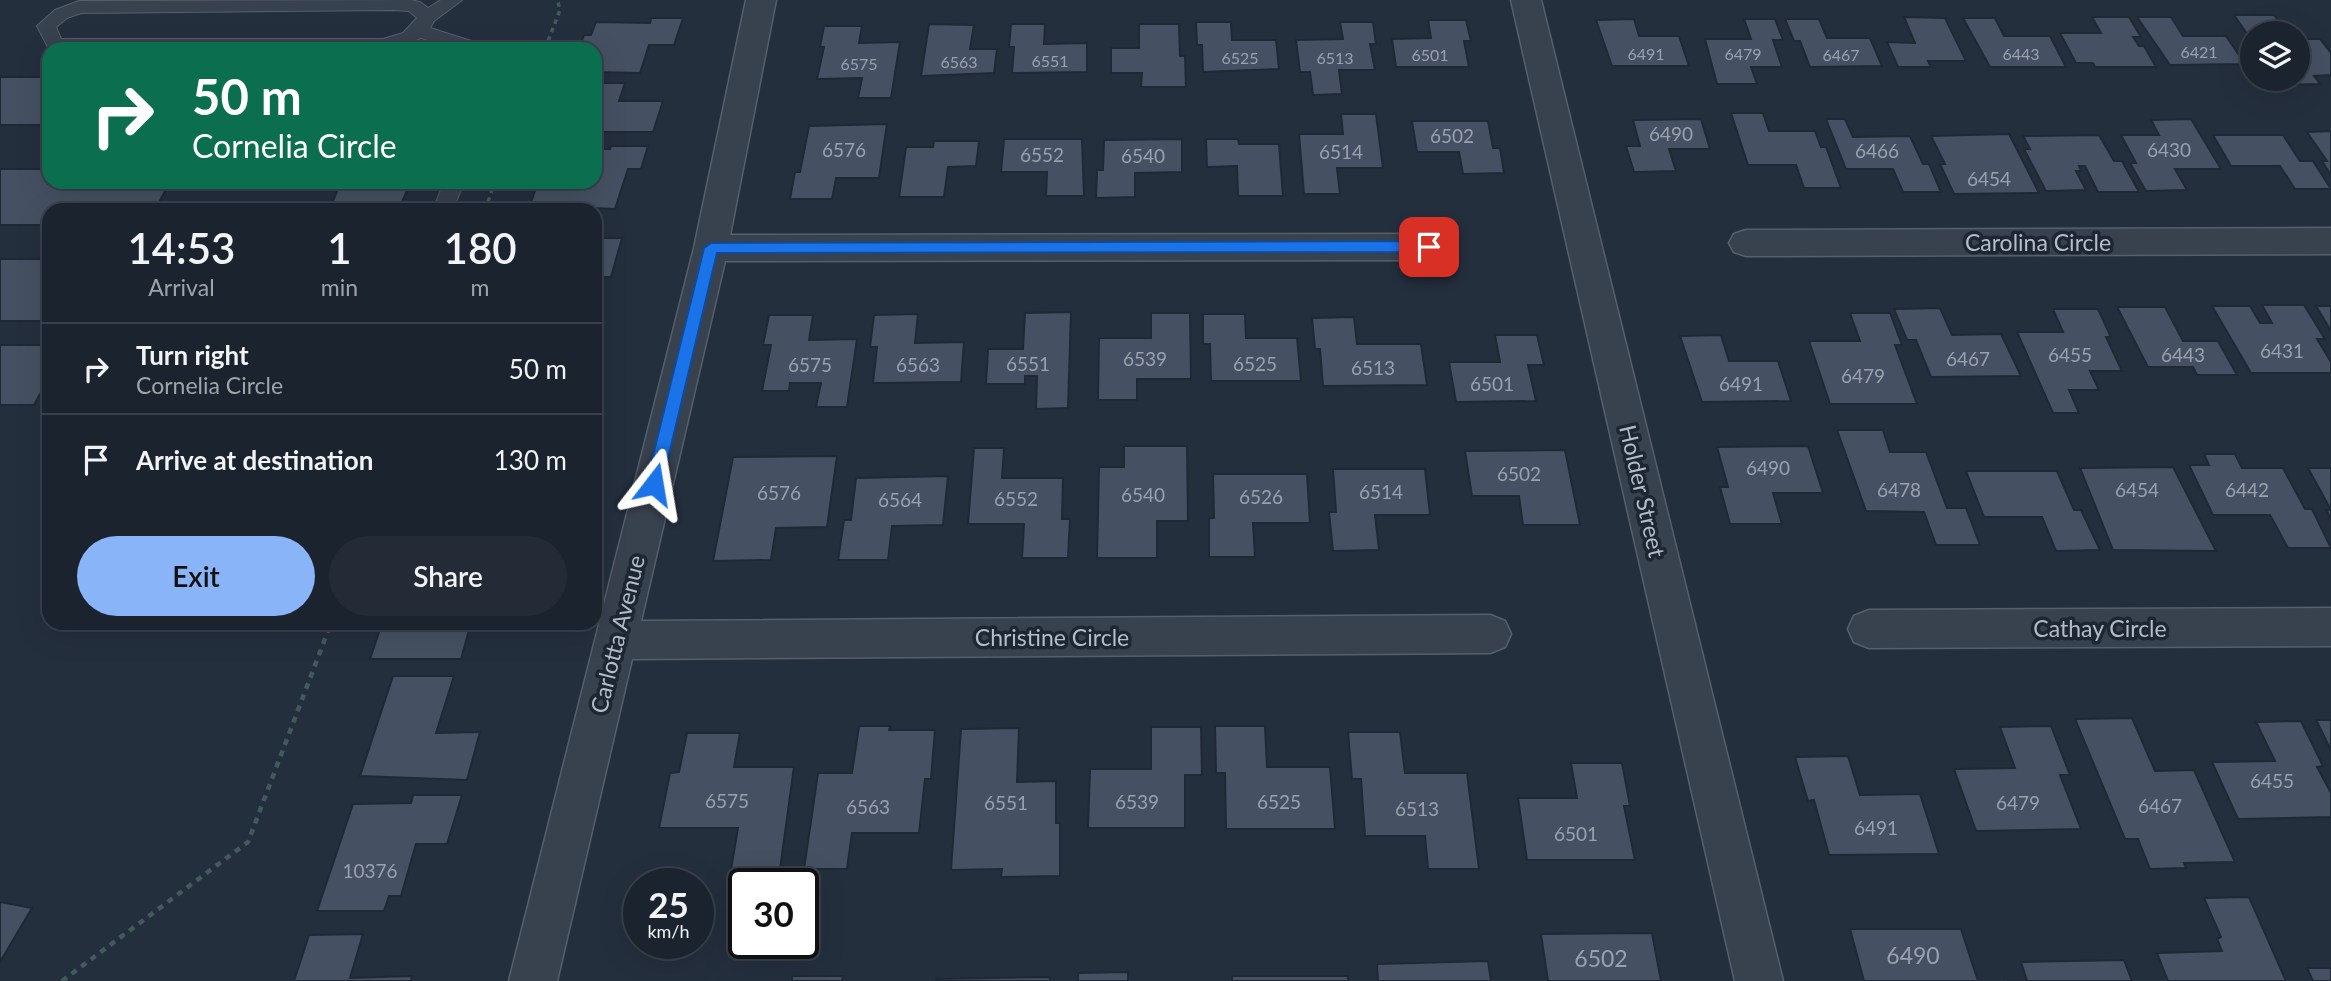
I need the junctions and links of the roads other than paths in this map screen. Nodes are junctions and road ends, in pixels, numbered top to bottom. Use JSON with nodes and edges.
{"nodes":[{"id":1,"x":63,"y":0,"type":"edge"},
{"id":2,"x":453,"y":0,"type":"edge"},
{"id":3,"x":761,"y":0,"type":"edge"},
{"id":4,"x":1526,"y":0,"type":"edge"},
{"id":5,"x":424,"y":24,"type":"junction"},
{"id":6,"x":46,"y":26,"type":"junction"},
{"id":7,"x":54,"y":42,"type":"edge"},
{"id":8,"x":400,"y":42,"type":"edge"},
{"id":9,"x":463,"y":42,"type":"edge"},
{"id":10,"x":2331,"y":241,"type":"edge"},
{"id":11,"x":1746,"y":243,"type":"dead end"},
{"id":12,"x":1429,"y":247,"type":"dead end"},
{"id":13,"x":711,"y":248,"type":"junction"},
{"id":14,"x":2331,"y":627,"type":"edge"},
{"id":15,"x":1869,"y":629,"type":"dead end"},
{"id":16,"x":1490,"y":634,"type":"dead end"},
{"id":17,"x":615,"y":640,"type":"junction"},
{"id":18,"x":533,"y":981,"type":"edge"},
{"id":19,"x":1759,"y":981,"type":"edge"}],
"edges":[{"from":1,"to":6,"type":"lane"},
{"from":2,"to":5,"type":"lane"},
{"from":3,"to":13,"type":"street","name":"Carlotta Avenue"},
{"from":4,"to":19,"type":"street","name":"Holder Street"},
{"from":5,"to":6,"type":"lane"},
{"from":5,"to":8,"type":"lane"},
{"from":5,"to":9,"type":"lane"},
{"from":6,"to":7,"type":"lane"},
{"from":10,"to":11,"type":"street","name":"Carolina Circle"},
{"from":12,"to":13,"type":"street"},
{"from":13,"to":17,"type":"street","name":"Carlotta Avenue"},
{"from":14,"to":15,"type":"street","name":"Cathay Circle"},
{"from":16,"to":17,"type":"street","name":"Christine Circle"},
{"from":17,"to":18,"type":"street","name":"Carlotta Avenue"}]}
